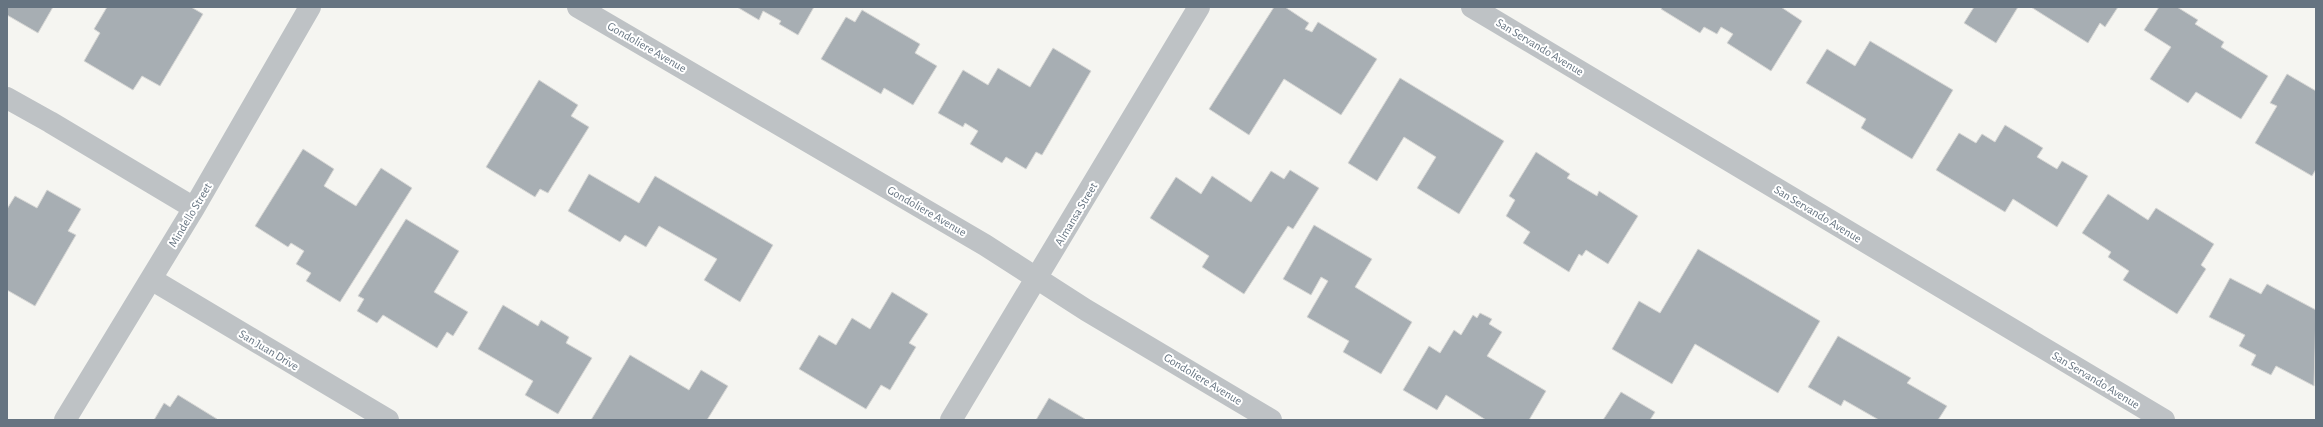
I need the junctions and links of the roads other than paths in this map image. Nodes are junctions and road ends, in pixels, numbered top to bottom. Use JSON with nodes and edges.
{"nodes":[{"id":1,"x":310,"y":7,"type":"edge"},
{"id":2,"x":578,"y":7,"type":"edge"},
{"id":3,"x":1199,"y":7,"type":"edge"},
{"id":4,"x":1472,"y":7,"type":"edge"},
{"id":5,"x":7,"y":98,"type":"edge"},
{"id":6,"x":194,"y":208,"type":"junction"},
{"id":7,"x":1037,"y":278,"type":"junction"},
{"id":8,"x":151,"y":279,"type":"junction"},
{"id":9,"x":65,"y":420,"type":"edge"},
{"id":10,"x":388,"y":420,"type":"edge"},
{"id":11,"x":951,"y":420,"type":"edge"},
{"id":12,"x":1271,"y":420,"type":"edge"},
{"id":13,"x":2164,"y":420,"type":"edge"}],
"edges":[{"from":1,"to":6,"type":"street","name":"Mindello Street"},
{"from":2,"to":7,"type":"street","name":"Gondoliere Avenue"},
{"from":3,"to":7,"type":"street","name":"Almansa Street"},
{"from":4,"to":13,"type":"street","name":"San Servando Avenue"},
{"from":5,"to":6,"type":"street"},
{"from":6,"to":8,"type":"street","name":"Mindello Street"},
{"from":7,"to":11,"type":"street","name":"Almansa Street"},
{"from":7,"to":12,"type":"street","name":"Gondoliere Avenue"},
{"from":8,"to":9,"type":"street","name":"Mindello Street"},
{"from":8,"to":10,"type":"street","name":"San Juan Drive"}]}
